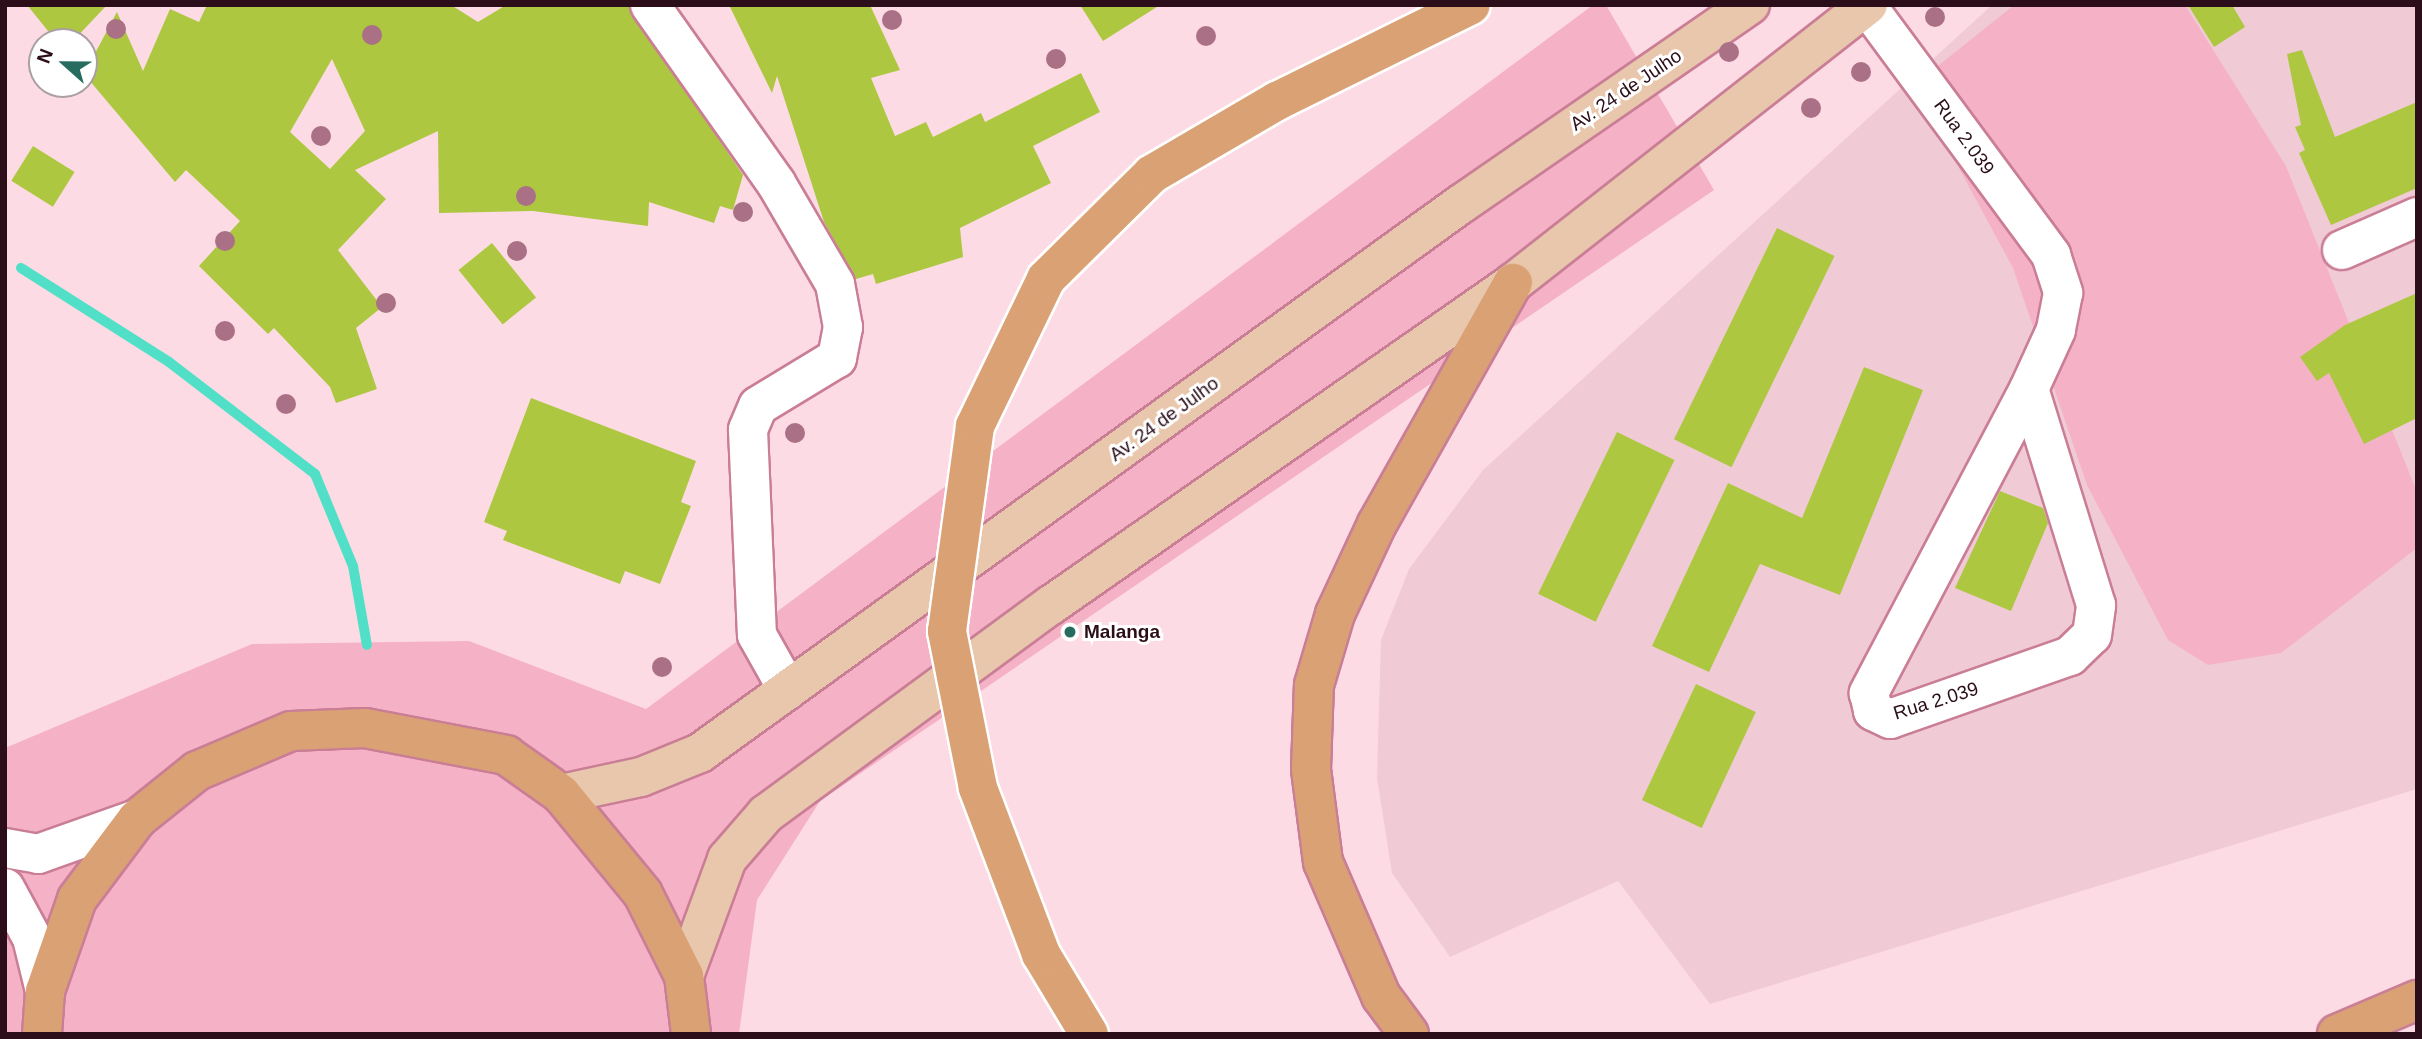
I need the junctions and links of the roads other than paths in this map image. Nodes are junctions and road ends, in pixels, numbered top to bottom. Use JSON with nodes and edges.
{"nodes":[{"id":1,"x":650,"y":5,"type":"edge"},
{"id":2,"x":1471,"y":5,"type":"edge"},
{"id":3,"x":1750,"y":5,"type":"edge"},
{"id":4,"x":1868,"y":5,"type":"edge"},
{"id":5,"x":2417,"y":217,"type":"edge"},
{"id":6,"x":2342,"y":250,"type":"dead end"},
{"id":7,"x":1513,"y":283,"type":"junction"},
{"id":8,"x":2029,"y":388,"type":"junction"},
{"id":9,"x":788,"y":690,"type":"junction"},
{"id":10,"x":561,"y":794,"type":"junction"},
{"id":11,"x":138,"y":819,"type":"junction"},
{"id":12,"x":5,"y":848,"type":"edge"},
{"id":13,"x":5,"y":888,"type":"edge"},
{"id":14,"x":684,"y":976,"type":"junction"},
{"id":15,"x":45,"y":991,"type":"junction"},
{"id":16,"x":2417,"y":1000,"type":"edge"},
{"id":17,"x":43,"y":1034,"type":"edge"},
{"id":18,"x":691,"y":1034,"type":"edge"},
{"id":19,"x":1089,"y":1034,"type":"edge"},
{"id":20,"x":1409,"y":1034,"type":"edge"},
{"id":21,"x":2337,"y":1034,"type":"edge"}],
"edges":[{"from":1,"to":9,"type":"street"},
{"from":2,"to":19,"type":"highway","bridge":true},
{"from":3,"to":9,"type":"main road","name":"Av. 24 de Julho"},
{"from":4,"to":7,"type":"main road"},
{"from":4,"to":8,"type":"street","name":"Rua 2.039"},
{"from":5,"to":6,"type":"street"},
{"from":7,"to":14,"type":"main road"},
{"from":7,"to":20,"type":"highway"},
{"from":8,"to":8,"type":"street","name":"Rua 2.039"},
{"from":9,"to":10,"type":"main road","name":"Av. 24 de Julho"},
{"from":10,"to":11,"type":"highway"},
{"from":10,"to":14,"type":"highway"},
{"from":11,"to":12,"type":"street"},
{"from":11,"to":15,"type":"highway"},
{"from":13,"to":15,"type":"street"},
{"from":14,"to":18,"type":"highway"},
{"from":15,"to":17,"type":"highway"},
{"from":16,"to":21,"type":"highway"}]}
